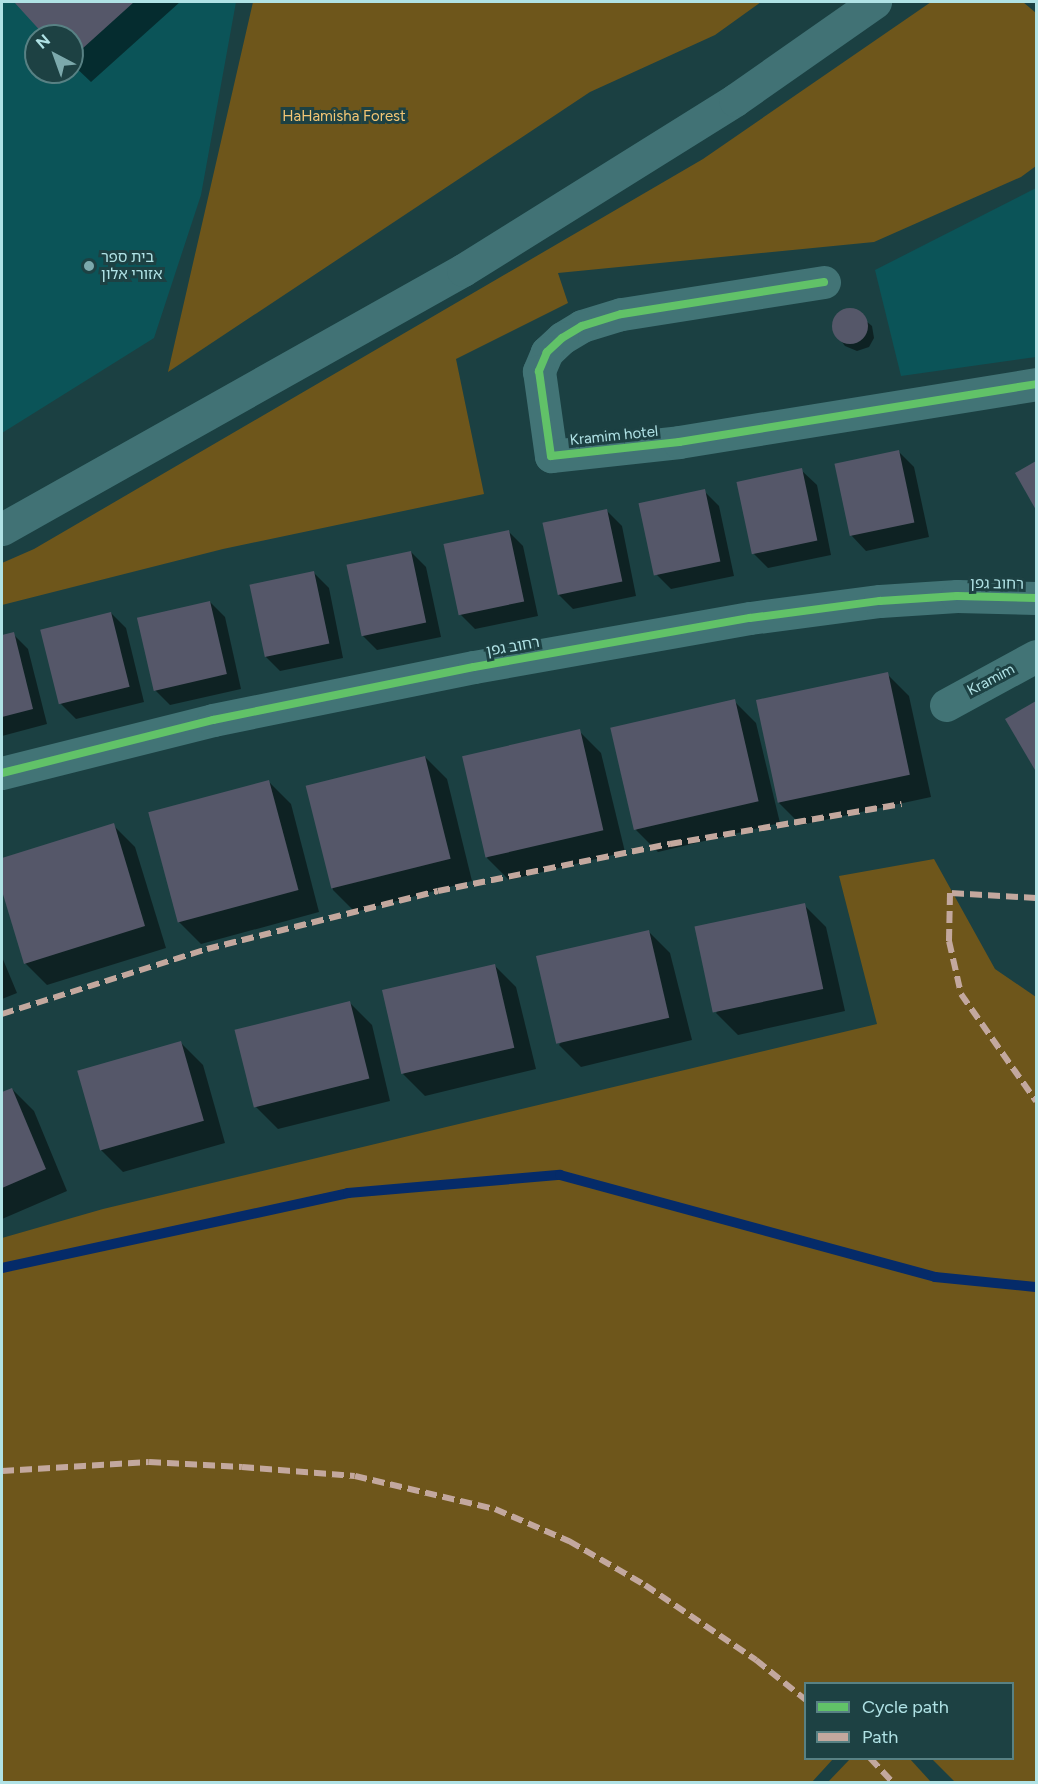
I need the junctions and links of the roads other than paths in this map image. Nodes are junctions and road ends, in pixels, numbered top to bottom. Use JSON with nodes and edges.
{"nodes":[{"id":1,"x":875,"y":2,"type":"edge"},
{"id":2,"x":824,"y":282,"type":"dead end"},
{"id":3,"x":1036,"y":384,"type":"edge"},
{"id":4,"x":2,"y":529,"type":"edge"},
{"id":5,"x":1036,"y":598,"type":"edge"},
{"id":6,"x":1036,"y":656,"type":"edge"},
{"id":7,"x":945,"y":705,"type":"dead end"},
{"id":8,"x":2,"y":773,"type":"edge"}],
"edges":[{"from":1,"to":4,"type":"main road"},
{"from":2,"to":3,"type":"street","name":"Kramim hotel"},
{"from":5,"to":8,"type":"street","name":"רחוב גפן"},
{"from":6,"to":7,"type":"street","name":"Kramim"}]}
